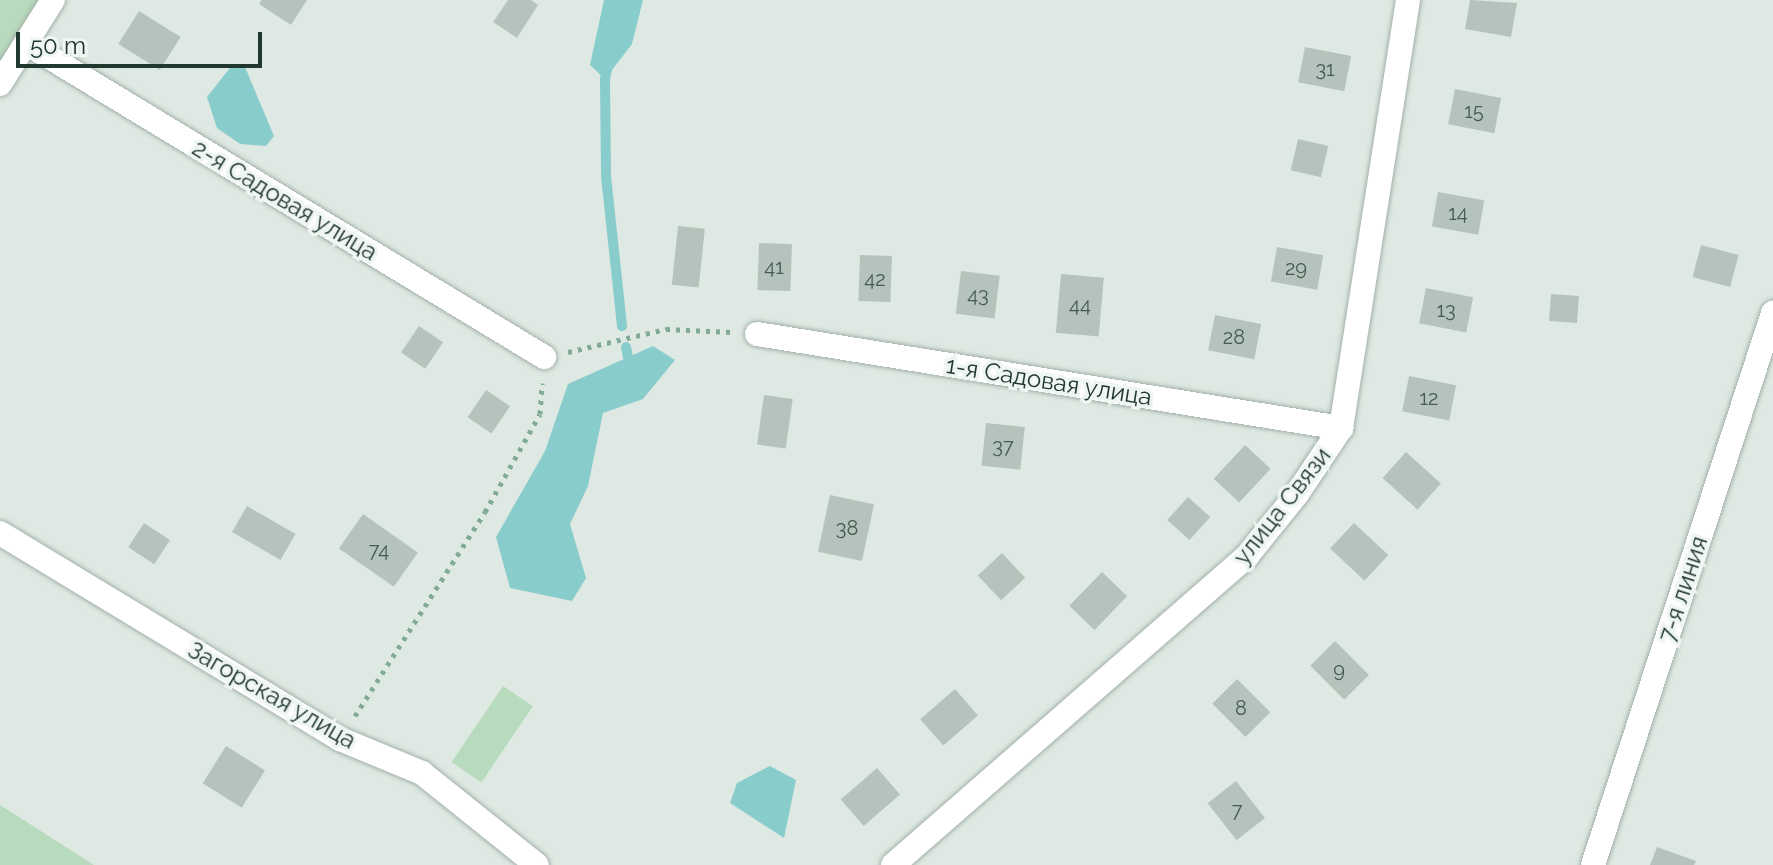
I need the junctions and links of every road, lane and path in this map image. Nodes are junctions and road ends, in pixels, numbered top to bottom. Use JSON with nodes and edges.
{"nodes":[{"id":1,"x":53,"y":0,"type":"edge"},
{"id":2,"x":1408,"y":0,"type":"edge"},
{"id":3,"x":26,"y":43,"type":"junction"},
{"id":4,"x":0,"y":84,"type":"edge"},
{"id":5,"x":1773,"y":313,"type":"edge"},
{"id":6,"x":757,"y":334,"type":"joint"},
{"id":7,"x":544,"y":357,"type":"junction"},
{"id":8,"x":1341,"y":428,"type":"junction"},
{"id":9,"x":0,"y":533,"type":"edge"},
{"id":10,"x":340,"y":739,"type":"junction"},
{"id":11,"x":537,"y":865,"type":"edge"},
{"id":12,"x":893,"y":865,"type":"edge"},
{"id":13,"x":1593,"y":865,"type":"edge"}],
"edges":[{"from":1,"to":3,"type":"street"},
{"from":2,"to":8,"type":"street","name":"улица Связи"},
{"from":3,"to":4,"type":"street"},
{"from":3,"to":7,"type":"street","name":"2-я Садовая улица"},
{"from":5,"to":13,"type":"street","name":"7-я линия"},
{"from":6,"to":7,"type":"path"},
{"from":6,"to":8,"type":"street","name":"1-я Садовая улица"},
{"from":7,"to":10,"type":"path"},
{"from":8,"to":12,"type":"street","name":"улица Связи"},
{"from":9,"to":10,"type":"street","name":"Загорская улица"},
{"from":10,"to":11,"type":"street","name":"Загорская улица"}]}
